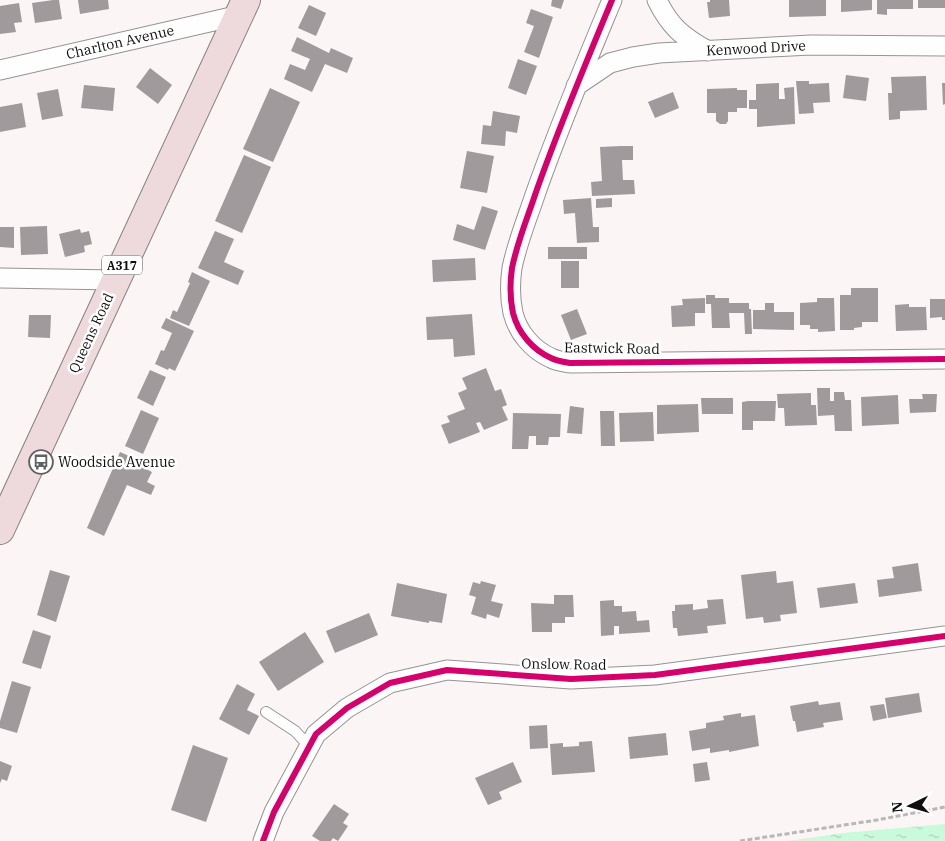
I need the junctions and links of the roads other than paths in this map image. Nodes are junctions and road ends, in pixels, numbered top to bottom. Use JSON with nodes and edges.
{"nodes":[{"id":1,"x":612,"y":0,"type":"edge"},
{"id":2,"x":657,"y":0,"type":"edge"},
{"id":3,"x":243,"y":8,"type":"edge"},
{"id":4,"x":945,"y":46,"type":"edge"},
{"id":5,"x":708,"y":51,"type":"junction"},
{"id":6,"x":0,"y":70,"type":"edge"},
{"id":7,"x":576,"y":86,"type":"junction"},
{"id":8,"x":0,"y":278,"type":"edge"},
{"id":9,"x":115,"y":280,"type":"junction"},
{"id":10,"x":945,"y":359,"type":"edge"},
{"id":11,"x":0,"y":530,"type":"edge"},
{"id":12,"x":945,"y":636,"type":"edge"},
{"id":13,"x":266,"y":712,"type":"dead end"},
{"id":14,"x":308,"y":746,"type":"junction"},
{"id":15,"x":264,"y":841,"type":"edge"}],
"edges":[{"from":1,"to":7,"type":"street","name":"Eastwick Road"},
{"from":2,"to":5,"type":"street"},
{"from":3,"to":6,"type":"street","name":"Charlton Avenue"},
{"from":3,"to":9,"type":"main road","name":"Queens Road","number":"A317"},
{"from":4,"to":5,"type":"street","name":"Kenwood Drive"},
{"from":5,"to":7,"type":"street","name":"Kenwood Drive"},
{"from":7,"to":10,"type":"street","name":"Eastwick Road"},
{"from":8,"to":9,"type":"street"},
{"from":9,"to":11,"type":"main road","name":"Queens Road","number":"A317"},
{"from":12,"to":14,"type":"street","name":"Onslow Road"},
{"from":13,"to":14,"type":"lane"},
{"from":14,"to":15,"type":"street","name":"Onslow Road"}]}
